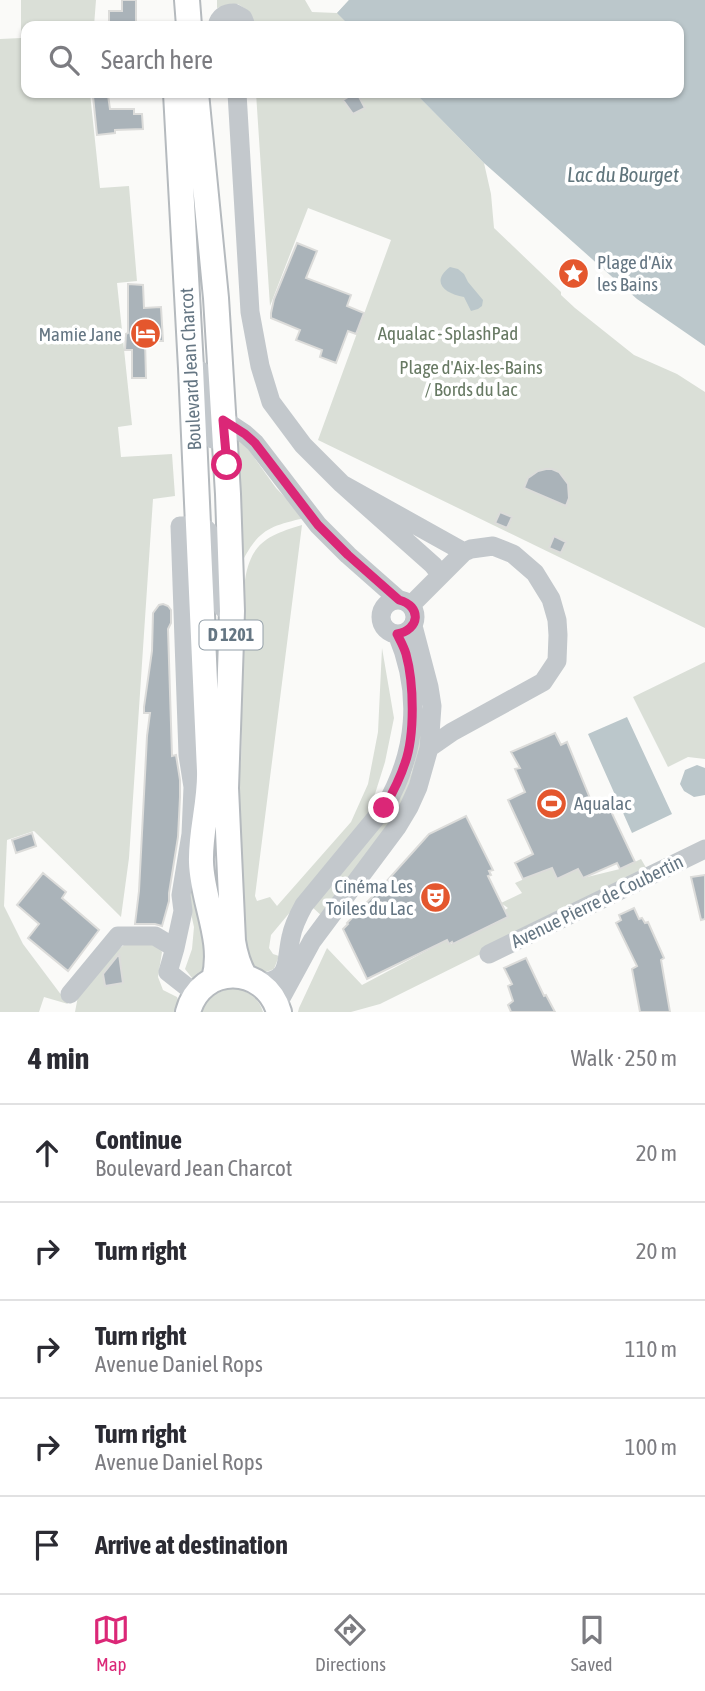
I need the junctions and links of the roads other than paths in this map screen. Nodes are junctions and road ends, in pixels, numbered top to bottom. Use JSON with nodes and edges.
{"nodes":[{"id":1,"x":171,"y":0,"type":"edge"},
{"id":2,"x":187,"y":0,"type":"edge"},
{"id":3,"x":173,"y":21,"type":"edge"},
{"id":4,"x":189,"y":21,"type":"edge"},
{"id":5,"x":219,"y":21,"type":"edge"},
{"id":6,"x":244,"y":21,"type":"edge"},
{"id":7,"x":176,"y":98,"type":"edge"},
{"id":8,"x":196,"y":98,"type":"edge"},
{"id":9,"x":237,"y":98,"type":"edge"},
{"id":10,"x":191,"y":368,"type":"junction"},
{"id":11,"x":223,"y":420,"type":"junction"},
{"id":12,"x":227,"y":465,"type":"junction"},
{"id":13,"x":342,"y":484,"type":"junction"},
{"id":14,"x":198,"y":526,"type":"junction"},
{"id":15,"x":468,"y":550,"type":"junction"},
{"id":16,"x":441,"y":575,"type":"junction"},
{"id":17,"x":405,"y":602,"type":"junction"},
{"id":18,"x":405,"y":630,"type":"junction"},
{"id":19,"x":231,"y":632,"type":"junction"},
{"id":20,"x":429,"y":748,"type":"junction"},
{"id":21,"x":705,"y":849,"type":"edge"},
{"id":22,"x":175,"y":948,"type":"junction"},
{"id":23,"x":489,"y":954,"type":"dead end"},
{"id":24,"x":252,"y":980,"type":"junction"},
{"id":25,"x":70,"y":994,"type":"dead end"},
{"id":26,"x":199,"y":995,"type":"edge"},
{"id":27,"x":279,"y":1011,"type":"edge"}],
"edges":[{"from":1,"to":3,"type":"main road"},
{"from":2,"to":4,"type":"main road"},
{"from":5,"to":6,"type":"street"},
{"from":7,"to":10,"type":"main road","name":"Boulevard Jean Charcot","number":"D 1201"},
{"from":8,"to":11,"type":"main road","name":"Boulevard Jean Charcot","number":"D 1201"},
{"from":9,"to":13,"type":"street"},
{"from":10,"to":12,"type":"street"},
{"from":10,"to":14,"type":"main road","name":"Boulevard Jean Charcot","number":"D 1201"},
{"from":11,"to":12,"type":"main road","name":"Boulevard Jean Charcot","number":"D 1201"},
{"from":11,"to":17,"type":"street"},
{"from":12,"to":19,"type":"main road","name":"Boulevard Jean Charcot","number":"D 1201"},
{"from":13,"to":15,"type":"street"},
{"from":13,"to":16,"type":"street"},
{"from":14,"to":19,"type":"street"},
{"from":14,"to":22,"type":"street"},
{"from":14,"to":26,"type":"main road","name":"Boulevard Jean Charcot","number":"D 1201"},
{"from":15,"to":16,"type":"street"},
{"from":15,"to":20,"type":"street"},
{"from":16,"to":17,"type":"street"},
{"from":17,"to":18,"type":"street"},
{"from":17,"to":18,"type":"street"},
{"from":18,"to":20,"type":"street"},
{"from":18,"to":24,"type":"street"},
{"from":19,"to":24,"type":"main road","name":"Boulevard Jean Charcot","number":"D 1201"},
{"from":20,"to":27,"type":"street"},
{"from":21,"to":23,"type":"street","name":"Avenue Pierre de Coubertin"},
{"from":22,"to":25,"type":"street"},
{"from":22,"to":26,"type":"street"},
{"from":24,"to":26,"type":"main road"},
{"from":24,"to":27,"type":"main road","name":"Boulevard Jean Charcot"}]}
